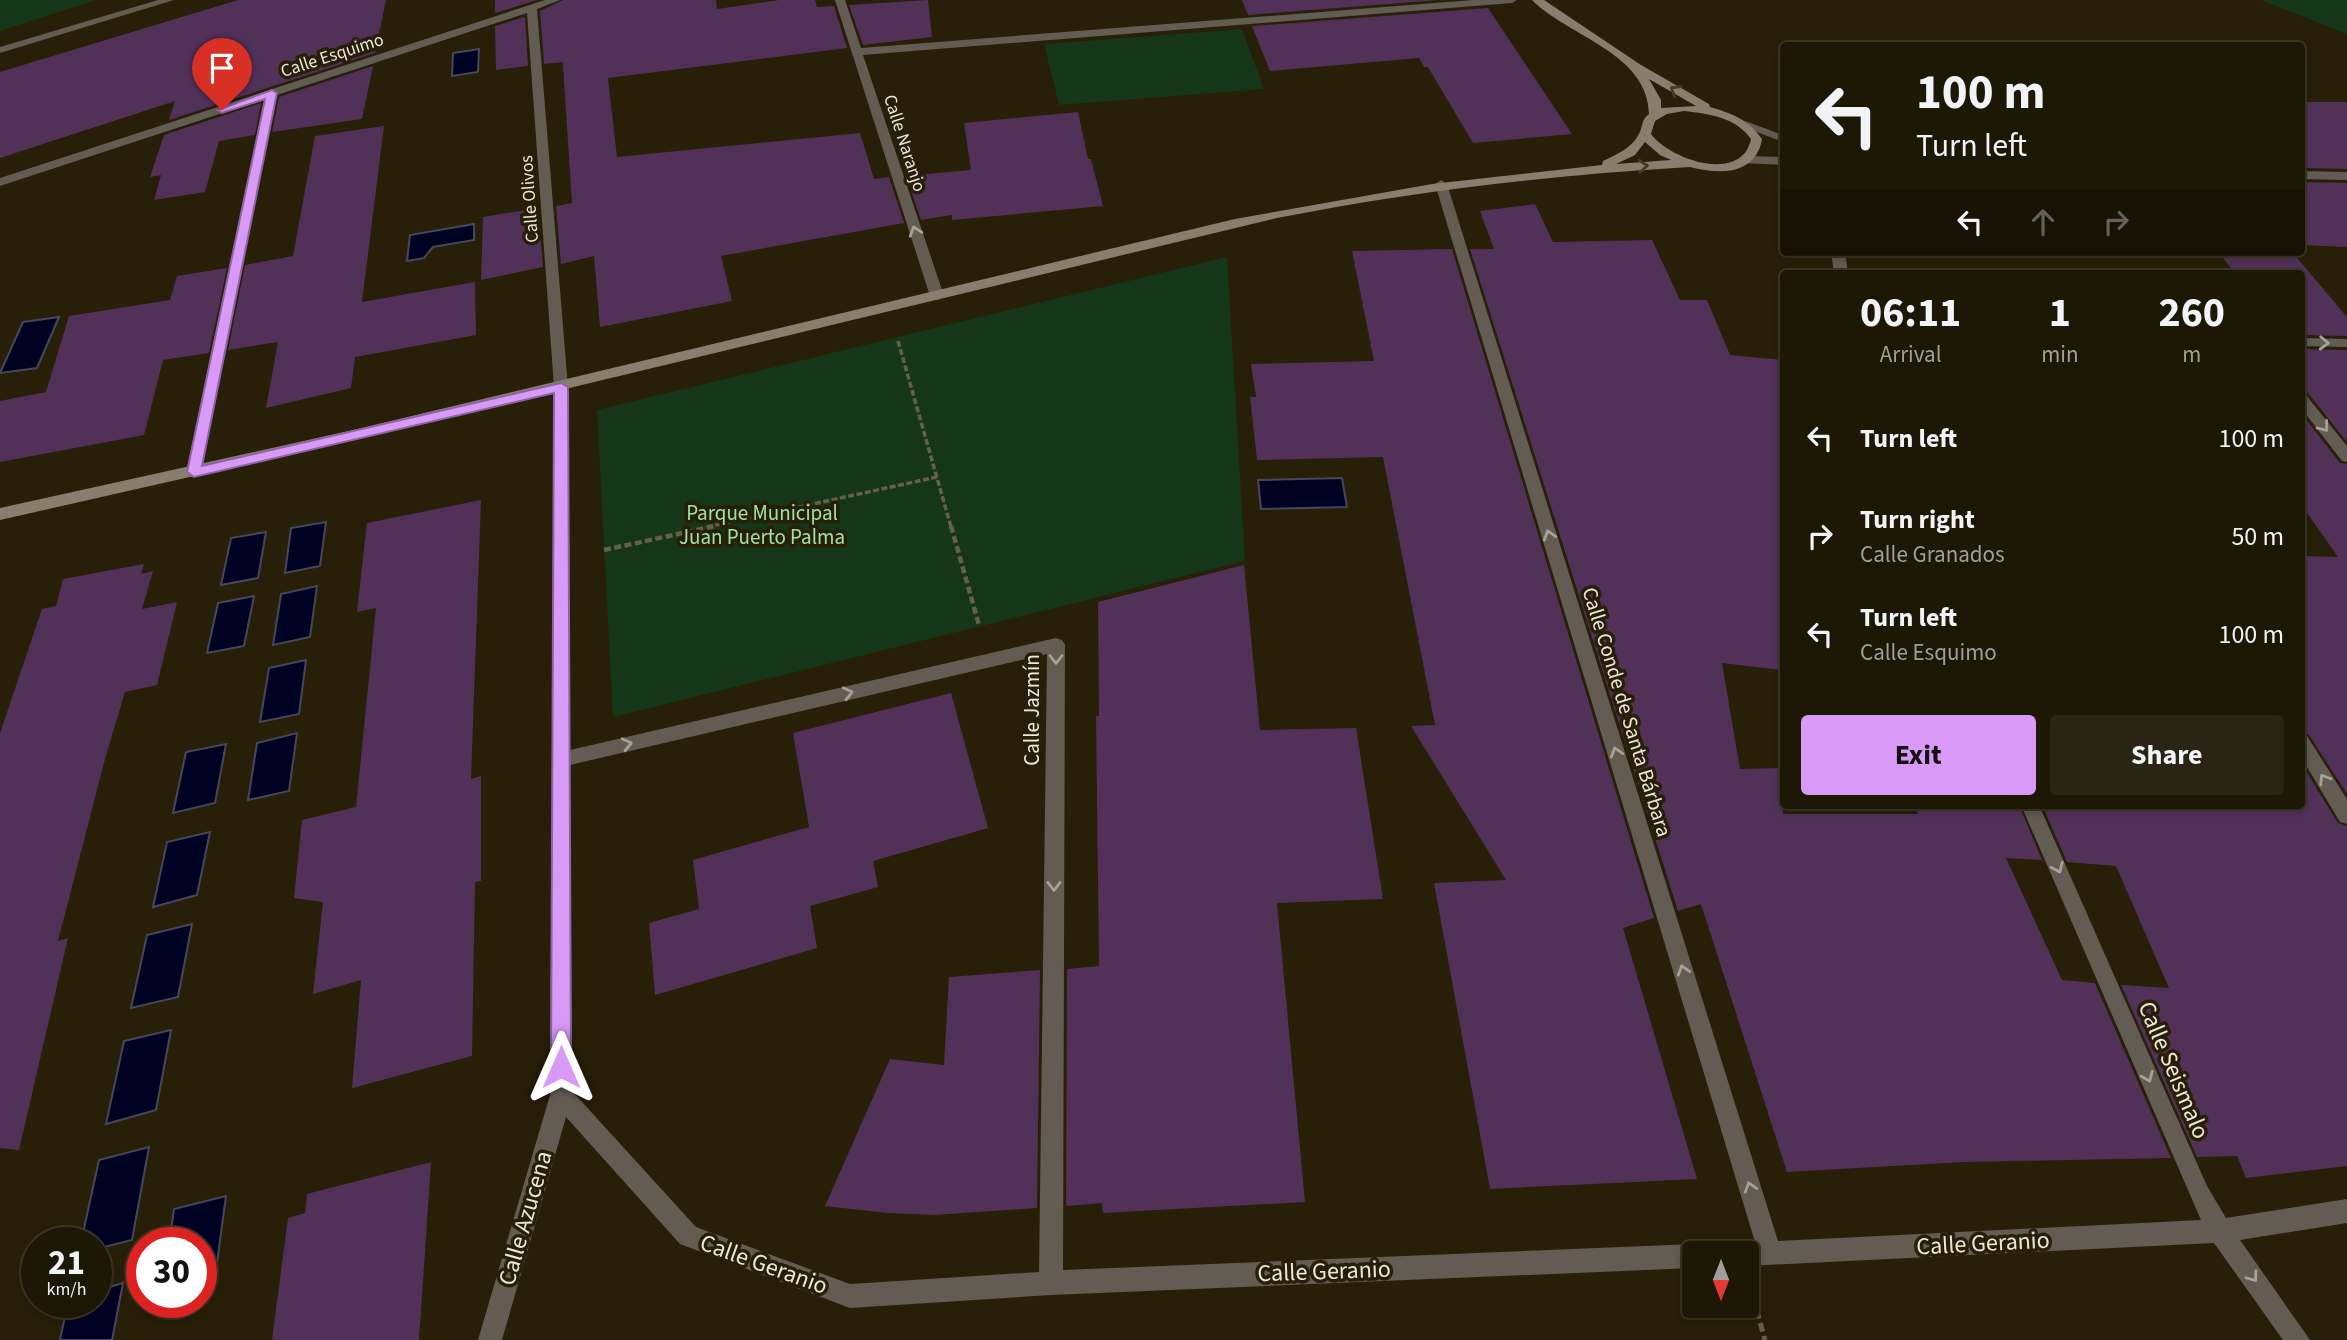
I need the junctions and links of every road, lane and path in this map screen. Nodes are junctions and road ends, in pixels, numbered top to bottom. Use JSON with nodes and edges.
{"nodes":[{"id":1,"x":169,"y":0,"type":"edge"},
{"id":2,"x":555,"y":0,"type":"edge"},
{"id":3,"x":840,"y":0,"type":"edge"},
{"id":4,"x":1512,"y":0,"type":"edge"},
{"id":5,"x":1536,"y":0,"type":"edge"},
{"id":6,"x":532,"y":8,"type":"junction"},
{"id":7,"x":0,"y":50,"type":"edge"},
{"id":8,"x":856,"y":52,"type":"junction"},
{"id":9,"x":1637,"y":67,"type":"junction"},
{"id":10,"x":272,"y":93,"type":"junction"},
{"id":11,"x":1714,"y":111,"type":"junction"},
{"id":12,"x":1655,"y":114,"type":"junction"},
{"id":13,"x":1745,"y":124,"type":"junction"},
{"id":14,"x":1645,"y":134,"type":"junction"},
{"id":15,"x":1780,"y":138,"type":"edge"},
{"id":16,"x":1746,"y":160,"type":"junction"},
{"id":17,"x":1780,"y":161,"type":"edge"},
{"id":18,"x":1690,"y":163,"type":"junction"},
{"id":19,"x":1596,"y":168,"type":"junction"},
{"id":20,"x":2305,"y":175,"type":"edge"},
{"id":21,"x":2347,"y":176,"type":"edge"},
{"id":22,"x":0,"y":182,"type":"edge"},
{"id":23,"x":1441,"y":184,"type":"junction"},
{"id":24,"x":937,"y":296,"type":"junction"},
{"id":25,"x":897,"y":337,"type":"dead end"},
{"id":26,"x":2305,"y":342,"type":"edge"},
{"id":27,"x":2347,"y":344,"type":"edge"},
{"id":28,"x":561,"y":387,"type":"junction"},
{"id":29,"x":2305,"y":403,"type":"edge"},
{"id":30,"x":2347,"y":457,"type":"edge"},
{"id":31,"x":194,"y":472,"type":"junction"},
{"id":32,"x":937,"y":477,"type":"junction"},
{"id":33,"x":0,"y":514,"type":"edge"},
{"id":34,"x":604,"y":550,"type":"dead end"},
{"id":35,"x":980,"y":626,"type":"dead end"},
{"id":36,"x":2305,"y":748,"type":"edge"},
{"id":37,"x":560,"y":760,"type":"junction"},
{"id":38,"x":2033,"y":809,"type":"edge"},
{"id":39,"x":2347,"y":816,"type":"edge"},
{"id":40,"x":561,"y":1095,"type":"junction"},
{"id":41,"x":2347,"y":1210,"type":"edge"},
{"id":42,"x":2220,"y":1231,"type":"junction"},
{"id":43,"x":1754,"y":1241,"type":"edge"},
{"id":44,"x":1759,"y":1253,"type":"edge"},
{"id":45,"x":1682,"y":1257,"type":"edge"},
{"id":46,"x":1051,"y":1283,"type":"junction"},
{"id":47,"x":1759,"y":1318,"type":"edge"},
{"id":48,"x":490,"y":1340,"type":"edge"},
{"id":49,"x":1765,"y":1340,"type":"edge"},
{"id":50,"x":2298,"y":1340,"type":"edge"}],
"edges":[{"from":1,"to":7,"type":"street"},
{"from":2,"to":6,"type":"street","name":"Calle Esquimo"},
{"from":3,"to":8,"type":"street","name":"Calle Naranjo"},
{"from":4,"to":8,"type":"street"},
{"from":5,"to":9,"type":"main road"},
{"from":6,"to":10,"type":"street","name":"Calle Esquimo"},
{"from":6,"to":28,"type":"street","name":"Calle Olivos"},
{"from":24,"to":8,"type":"street","name":"Calle Naranjo","one_way":true},
{"from":11,"to":9,"type":"main road","one_way":true},
{"from":9,"to":12,"type":"main road"},
{"from":10,"to":22,"type":"street","name":"Calle Esquimo"},
{"from":10,"to":31,"type":"street"},
{"from":11,"to":12,"type":"main road"},
{"from":11,"to":13,"type":"main road"},
{"from":12,"to":14,"type":"main road"},
{"from":13,"to":15,"type":"street"},
{"from":13,"to":16,"type":"main road"},
{"from":14,"to":18,"type":"main road"},
{"from":14,"to":19,"type":"main road"},
{"from":16,"to":17,"type":"street"},
{"from":16,"to":18,"type":"main road"},
{"from":19,"to":18,"type":"main road","one_way":true},
{"from":19,"to":23,"type":"main road"},
{"from":20,"to":21,"type":"street"},
{"from":23,"to":24,"type":"main road"},
{"from":43,"to":23,"type":"street","name":"Calle Conde de Santa Bárbara","one_way":true},
{"from":24,"to":28,"type":"main road"},
{"from":25,"to":32,"type":"path"},
{"from":26,"to":27,"type":"street","one_way":true},
{"from":28,"to":31,"type":"main road"},
{"from":28,"to":37,"type":"street"},
{"from":29,"to":30,"type":"street","one_way":true},
{"from":31,"to":33,"type":"main road"},
{"from":32,"to":34,"type":"path"},
{"from":32,"to":35,"type":"path"},
{"from":39,"to":36,"type":"street","one_way":true},
{"from":37,"to":40,"type":"street"},
{"from":37,"to":46,"type":"street","name":"Calle Jazmín","one_way":true},
{"from":38,"to":42,"type":"street","name":"Calle Seismalo","one_way":true},
{"from":40,"to":46,"type":"street","name":"Calle Geranio"},
{"from":40,"to":48,"type":"street","name":"Calle Azucena"},
{"from":41,"to":42,"type":"street","name":"Calle Geranio"},
{"from":42,"to":44,"type":"street","name":"Calle Geranio"},
{"from":42,"to":50,"type":"street","name":"Calle Seismalo","one_way":true},
{"from":45,"to":46,"type":"street","name":"Calle Geranio"},
{"from":47,"to":49,"type":"path"}]}
